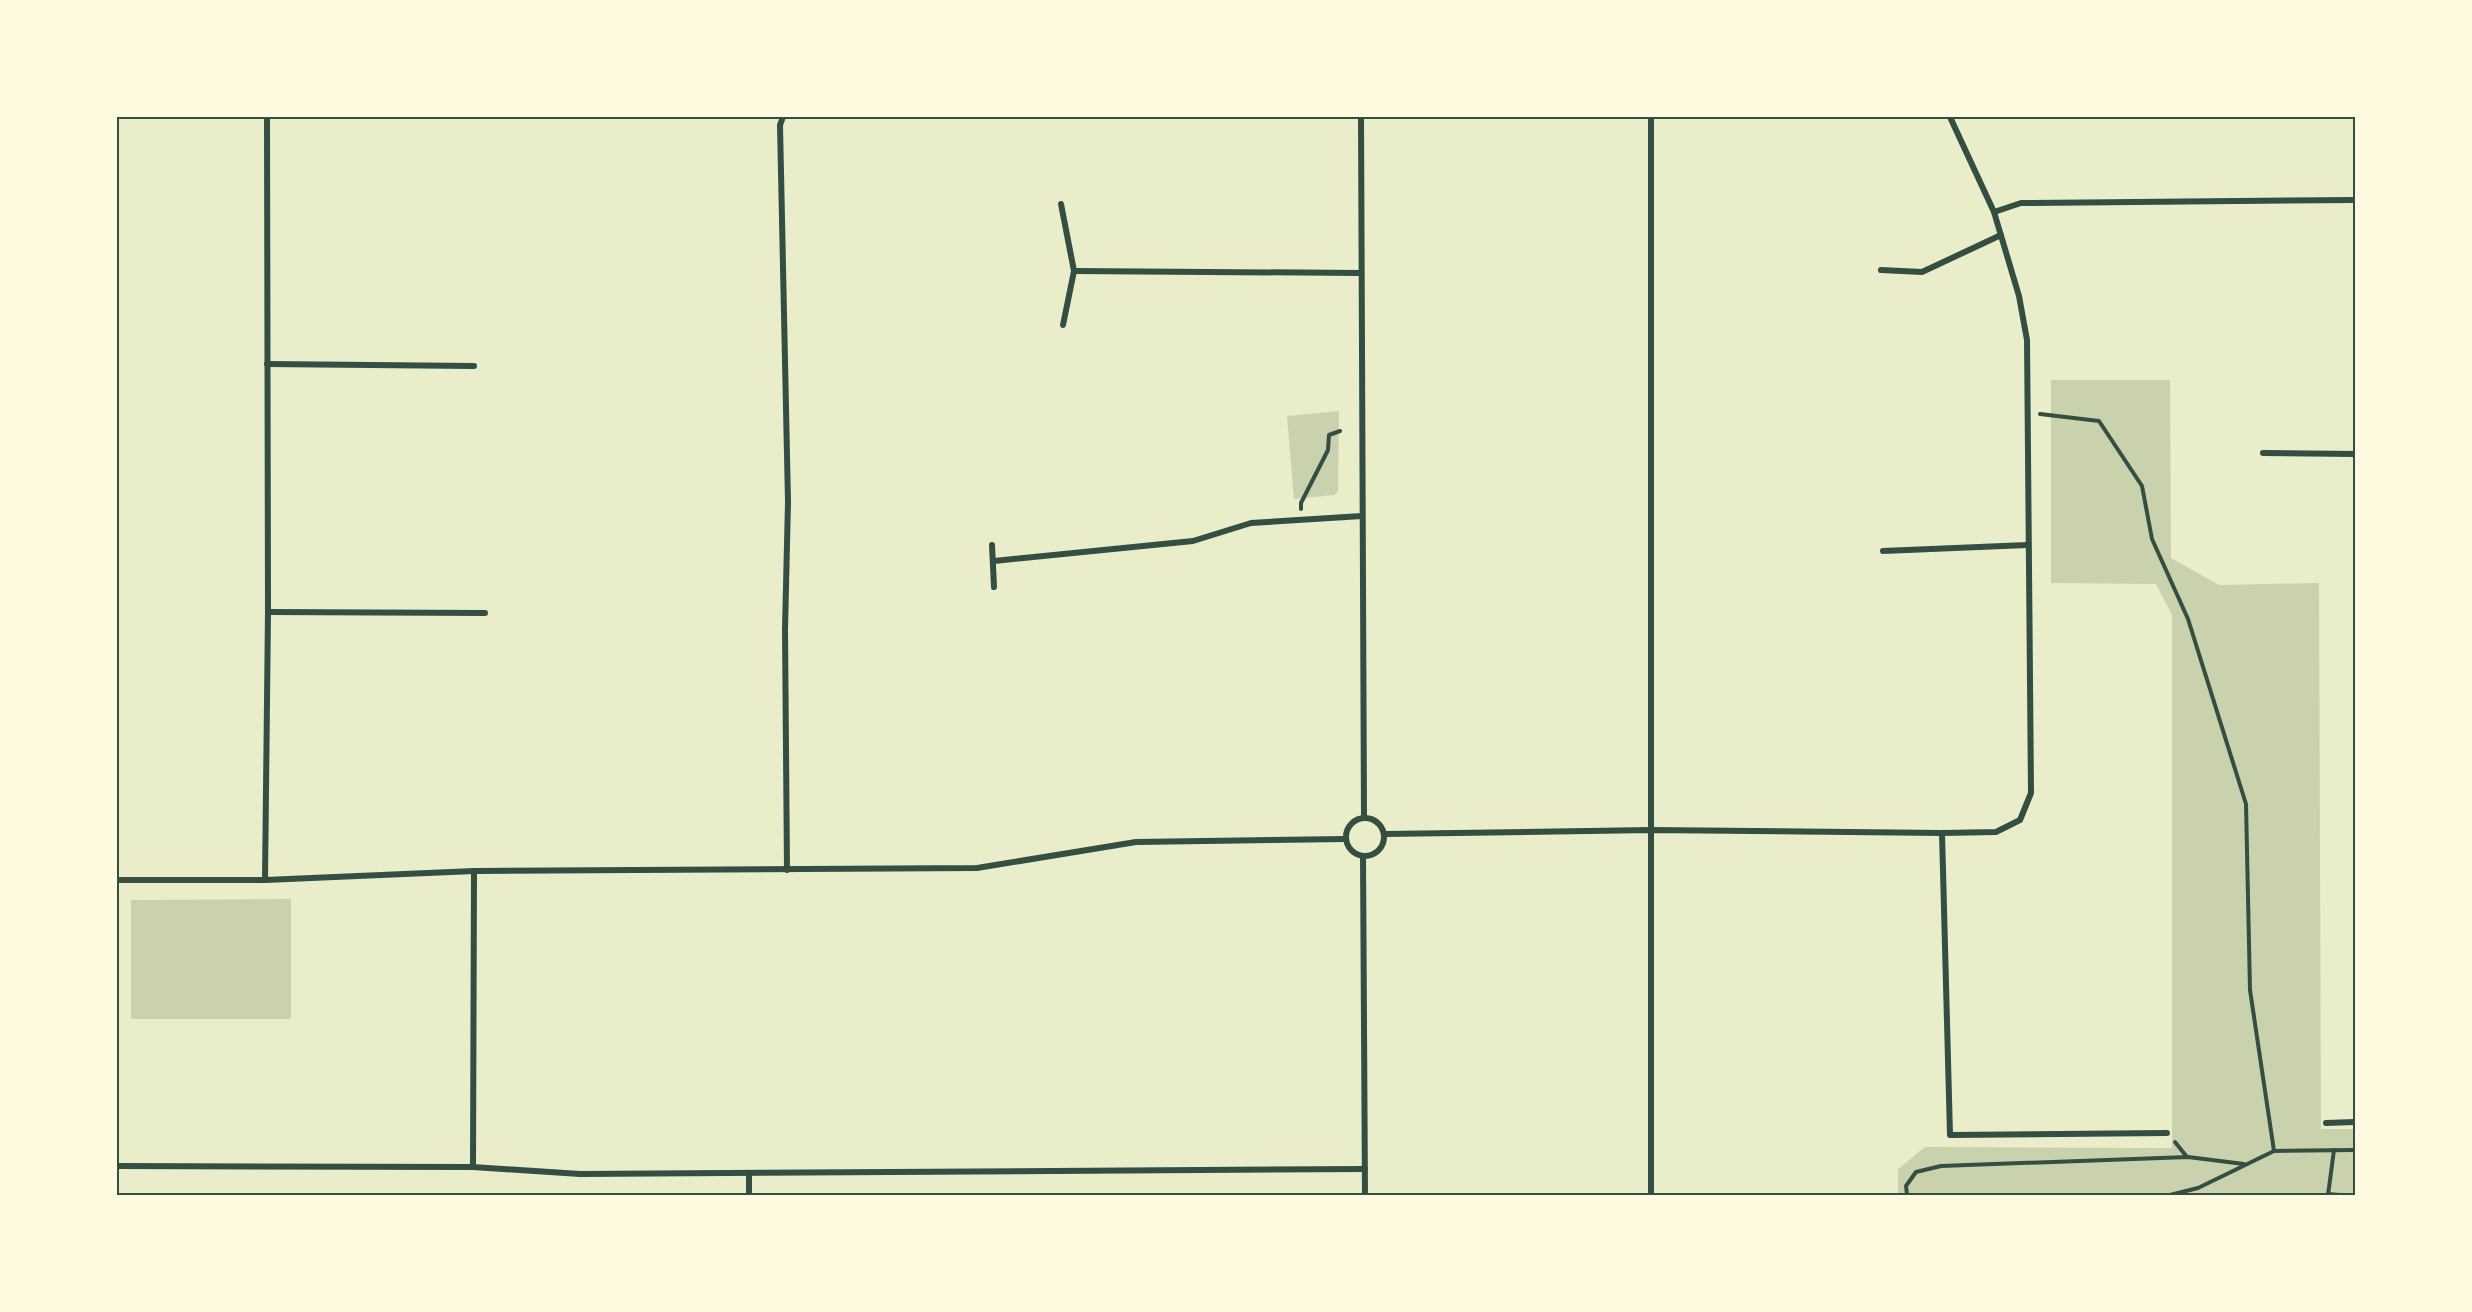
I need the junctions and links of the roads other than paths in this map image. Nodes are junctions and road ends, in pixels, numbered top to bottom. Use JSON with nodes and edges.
{"nodes":[{"id":1,"x":267,"y":117,"type":"edge"},
{"id":2,"x":783,"y":117,"type":"edge"},
{"id":3,"x":1361,"y":117,"type":"edge"},
{"id":4,"x":1651,"y":117,"type":"edge"},
{"id":5,"x":1950,"y":117,"type":"edge"},
{"id":6,"x":2355,"y":200,"type":"edge"},
{"id":7,"x":1061,"y":204,"type":"dead end"},
{"id":8,"x":1994,"y":212,"type":"junction"},
{"id":9,"x":2001,"y":235,"type":"junction"},
{"id":10,"x":1881,"y":270,"type":"dead end"},
{"id":11,"x":1074,"y":271,"type":"junction"},
{"id":12,"x":1361,"y":273,"type":"junction"},
{"id":13,"x":1063,"y":325,"type":"dead end"},
{"id":14,"x":267,"y":364,"type":"junction"},
{"id":15,"x":474,"y":366,"type":"dead end"},
{"id":16,"x":2264,"y":453,"type":"dead end"},
{"id":17,"x":2355,"y":454,"type":"edge"},
{"id":18,"x":1362,"y":516,"type":"junction"},
{"id":19,"x":992,"y":544,"type":"dead end"},
{"id":20,"x":2027,"y":545,"type":"junction"},
{"id":21,"x":1883,"y":551,"type":"dead end"},
{"id":22,"x":994,"y":561,"type":"junction"},
{"id":23,"x":994,"y":587,"type":"dead end"},
{"id":24,"x":268,"y":612,"type":"junction"},
{"id":25,"x":485,"y":613,"type":"dead end"},
{"id":26,"x":1364,"y":818,"type":"junction"},
{"id":27,"x":1650,"y":830,"type":"junction"},
{"id":28,"x":1942,"y":833,"type":"junction"},
{"id":29,"x":1385,"y":834,"type":"junction"},
{"id":30,"x":1346,"y":839,"type":"junction"},
{"id":31,"x":1364,"y":856,"type":"junction"},
{"id":32,"x":787,"y":870,"type":"junction"},
{"id":33,"x":474,"y":871,"type":"junction"},
{"id":34,"x":117,"y":880,"type":"edge"},
{"id":35,"x":265,"y":880,"type":"junction"},
{"id":36,"x":2355,"y":1122,"type":"edge"},
{"id":37,"x":2326,"y":1123,"type":"dead end"},
{"id":38,"x":2167,"y":1133,"type":"road end"},
{"id":39,"x":117,"y":1166,"type":"edge"},
{"id":40,"x":473,"y":1167,"type":"junction"},
{"id":41,"x":1365,"y":1169,"type":"junction"},
{"id":42,"x":749,"y":1173,"type":"junction"},
{"id":43,"x":749,"y":1195,"type":"edge"},
{"id":44,"x":1365,"y":1195,"type":"edge"},
{"id":45,"x":1651,"y":1195,"type":"edge"}],
"edges":[{"from":1,"to":14,"type":"street"},
{"from":2,"to":32,"type":"street"},
{"from":3,"to":12,"type":"street"},
{"from":4,"to":27,"type":"street"},
{"from":5,"to":8,"type":"street"},
{"from":6,"to":8,"type":"street"},
{"from":7,"to":11,"type":"street"},
{"from":8,"to":9,"type":"street"},
{"from":9,"to":10,"type":"street"},
{"from":9,"to":20,"type":"street"},
{"from":11,"to":12,"type":"street"},
{"from":11,"to":13,"type":"street"},
{"from":12,"to":18,"type":"street"},
{"from":14,"to":15,"type":"street"},
{"from":14,"to":24,"type":"street"},
{"from":16,"to":17,"type":"street"},
{"from":18,"to":22,"type":"street"},
{"from":18,"to":26,"type":"street"},
{"from":19,"to":22,"type":"street"},
{"from":20,"to":21,"type":"street"},
{"from":20,"to":28,"type":"street"},
{"from":22,"to":23,"type":"street"},
{"from":24,"to":25,"type":"street"},
{"from":24,"to":35,"type":"street"},
{"from":26,"to":29,"type":"street"},
{"from":26,"to":30,"type":"street"},
{"from":27,"to":28,"type":"street"},
{"from":27,"to":29,"type":"street"},
{"from":27,"to":45,"type":"street"},
{"from":28,"to":38,"type":"street"},
{"from":29,"to":31,"type":"street"},
{"from":30,"to":31,"type":"street"},
{"from":30,"to":32,"type":"street"},
{"from":31,"to":41,"type":"street"},
{"from":32,"to":33,"type":"street"},
{"from":33,"to":35,"type":"street"},
{"from":33,"to":40,"type":"street"},
{"from":34,"to":35,"type":"street"},
{"from":36,"to":37,"type":"street"},
{"from":39,"to":40,"type":"street"},
{"from":40,"to":42,"type":"street"},
{"from":41,"to":42,"type":"street"},
{"from":41,"to":44,"type":"street"},
{"from":42,"to":43,"type":"street"}]}
